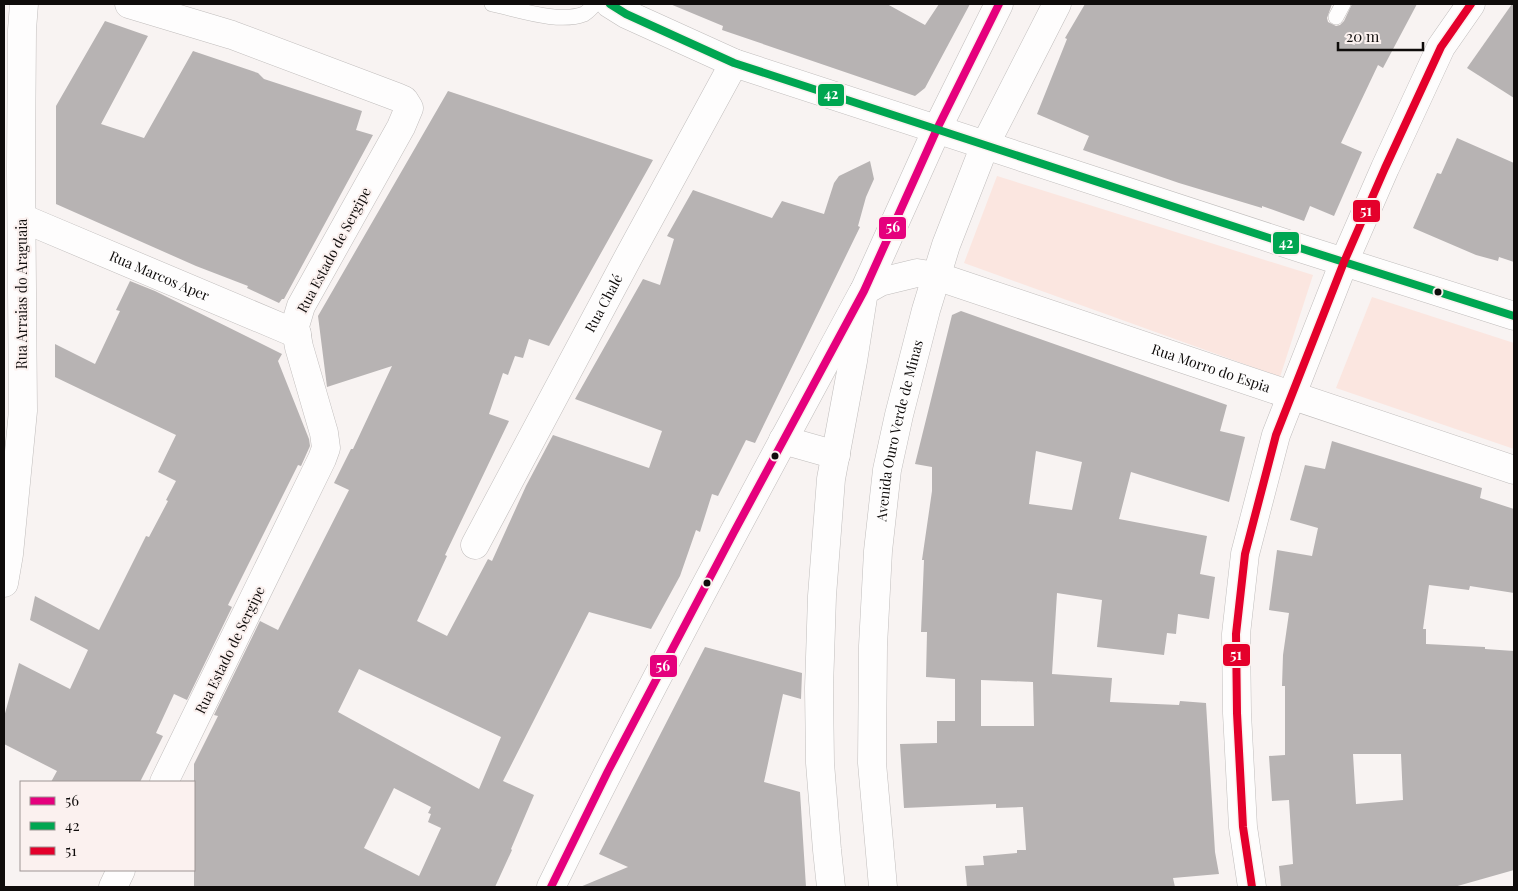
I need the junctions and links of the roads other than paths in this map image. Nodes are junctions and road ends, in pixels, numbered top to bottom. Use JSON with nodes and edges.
{"nodes":[{"id":1,"x":24,"y":4,"type":"edge"},
{"id":2,"x":129,"y":4,"type":"edge"},
{"id":3,"x":492,"y":4,"type":"edge"},
{"id":4,"x":595,"y":4,"type":"edge"},
{"id":5,"x":610,"y":4,"type":"edge"},
{"id":6,"x":999,"y":4,"type":"edge"},
{"id":7,"x":1057,"y":4,"type":"edge"},
{"id":8,"x":1469,"y":5,"type":"edge"},
{"id":9,"x":734,"y":63,"type":"junction"},
{"id":10,"x":937,"y":129,"type":"junction"},
{"id":11,"x":985,"y":145,"type":"junction"},
{"id":12,"x":13,"y":213,"type":"edge"},
{"id":13,"x":1344,"y":262,"type":"junction"},
{"id":14,"x":936,"y":276,"type":"junction"},
{"id":15,"x":864,"y":291,"type":"junction"},
{"id":16,"x":1514,"y":316,"type":"edge"},
{"id":17,"x":297,"y":334,"type":"junction"},
{"id":18,"x":1291,"y":395,"type":"junction"},
{"id":19,"x":783,"y":440,"type":"junction"},
{"id":20,"x":836,"y":455,"type":"junction"},
{"id":21,"x":1514,"y":470,"type":"edge"},
{"id":22,"x":475,"y":545,"type":"dead end"},
{"id":23,"x":4,"y":583,"type":"edge"},
{"id":24,"x":164,"y":781,"type":"edge"},
{"id":25,"x":121,"y":871,"type":"edge"},
{"id":26,"x":113,"y":887,"type":"edge"},
{"id":27,"x":551,"y":887,"type":"edge"},
{"id":28,"x":831,"y":887,"type":"edge"},
{"id":29,"x":883,"y":887,"type":"edge"},
{"id":30,"x":1252,"y":887,"type":"edge"}],
"edges":[{"from":1,"to":12,"type":"street","name":"Rua Arraias do Araguaia"},
{"from":2,"to":17,"type":"street","name":"Rua Estado de Sergipe"},
{"from":3,"to":4,"type":"lane"},
{"from":5,"to":9,"type":"street"},
{"from":6,"to":10,"type":"street"},
{"from":7,"to":11,"type":"street","name":"Avenida Ouro Verde de Minas"},
{"from":8,"to":13,"type":"street"},
{"from":9,"to":10,"type":"street"},
{"from":9,"to":22,"type":"street","name":"Rua Chalé"},
{"from":10,"to":11,"type":"street"},
{"from":10,"to":15,"type":"street"},
{"from":11,"to":13,"type":"street"},
{"from":11,"to":14,"type":"street","name":"Avenida Ouro Verde de Minas"},
{"from":12,"to":17,"type":"street","name":"Rua Marcos Aper"},
{"from":12,"to":23,"type":"street","name":"Rua Arraias do Araguaia"},
{"from":13,"to":16,"type":"street"},
{"from":13,"to":18,"type":"street"},
{"from":14,"to":15,"type":"street","name":"Rua Morro do Espia"},
{"from":14,"to":18,"type":"street","name":"Rua Morro do Espia"},
{"from":14,"to":29,"type":"street","name":"Avenida Ouro Verde de Minas"},
{"from":15,"to":19,"type":"street"},
{"from":15,"to":20,"type":"street"},
{"from":17,"to":24,"type":"street","name":"Rua Estado de Sergipe"},
{"from":18,"to":21,"type":"street","name":"Rua Morro do Espia"},
{"from":18,"to":30,"type":"street"},
{"from":19,"to":20,"type":"street"},
{"from":19,"to":27,"type":"street"},
{"from":20,"to":28,"type":"street"},
{"from":25,"to":26,"type":"street"}]}
